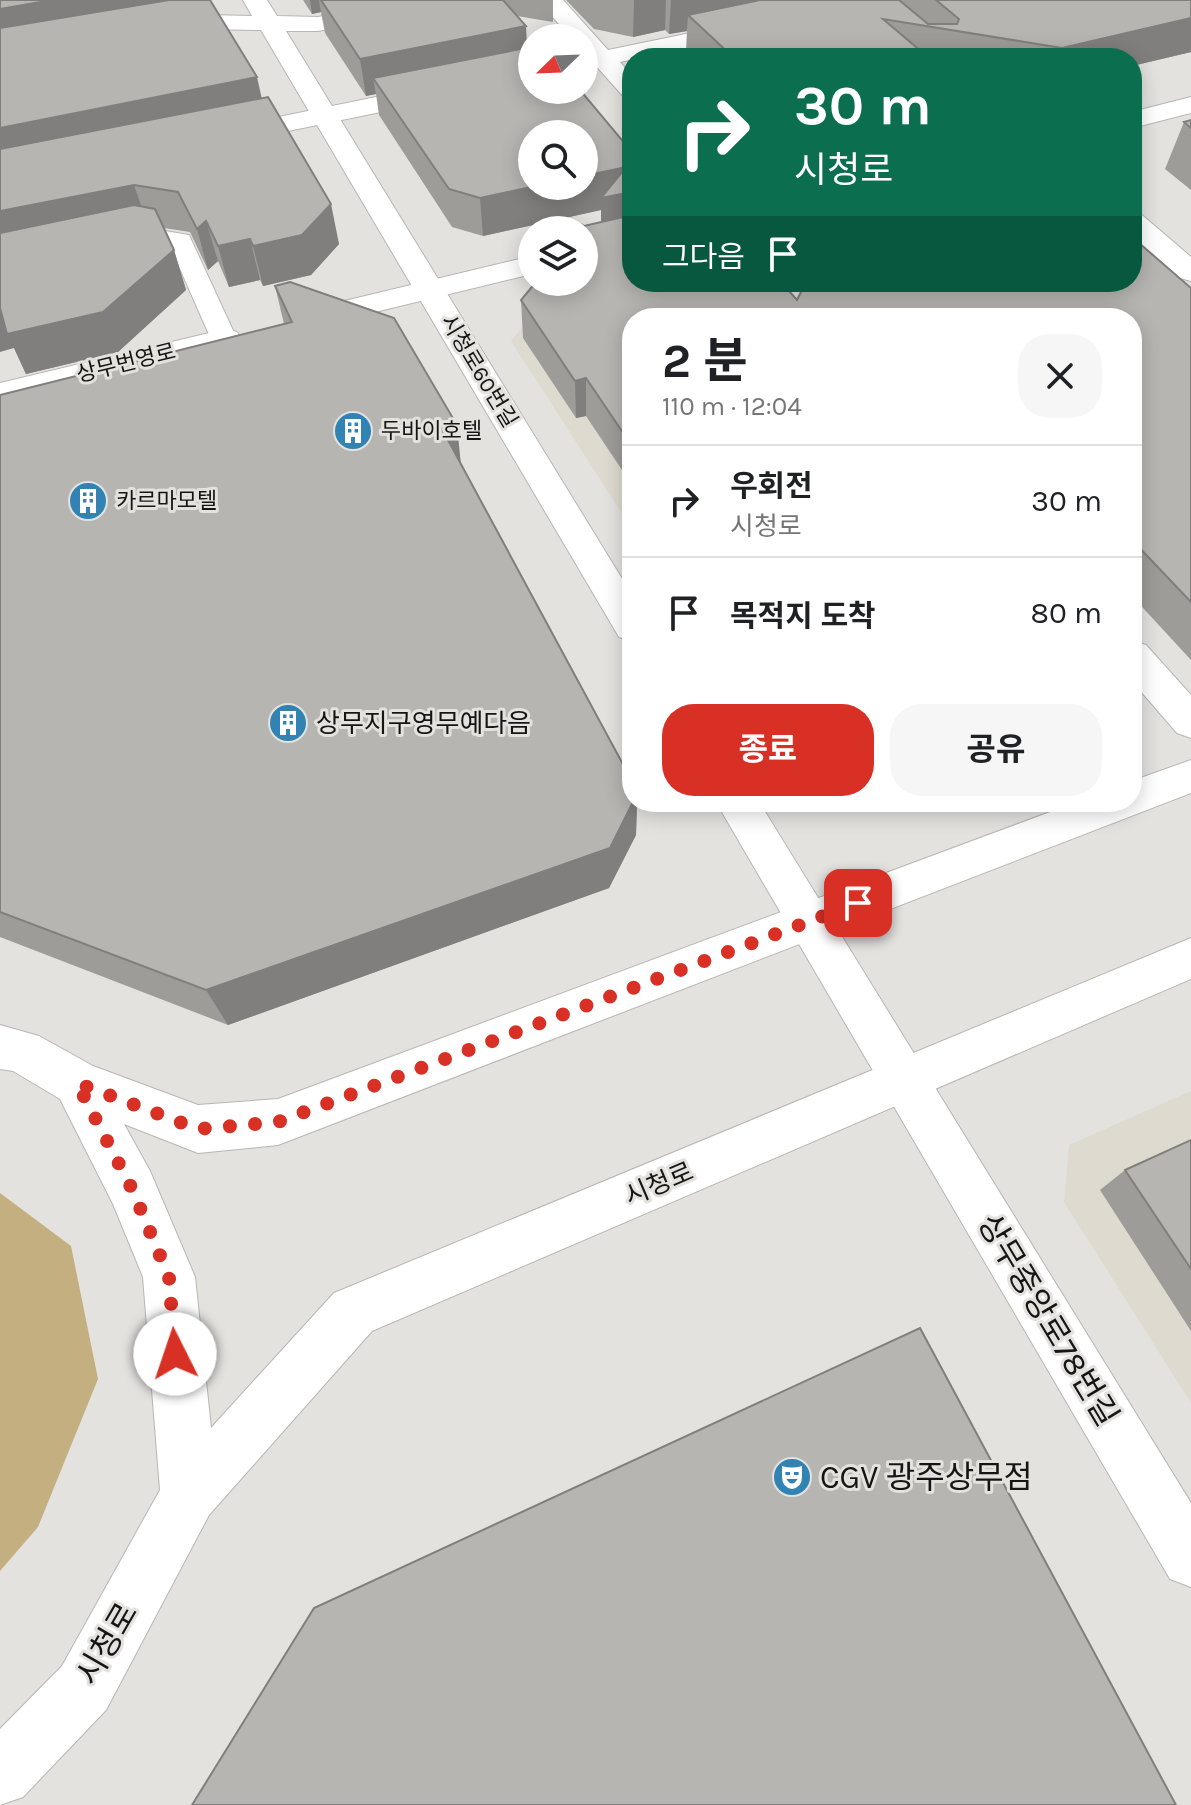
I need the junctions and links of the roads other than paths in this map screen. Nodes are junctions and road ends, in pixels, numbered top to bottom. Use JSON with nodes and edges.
{"nodes":[{"id":1,"x":442,"y":0,"type":"edge"},
{"id":2,"x":550,"y":0,"type":"edge"},
{"id":3,"x":262,"y":11,"type":"edge"},
{"id":4,"x":567,"y":24,"type":"edge"},
{"id":5,"x":766,"y":24,"type":"edge"},
{"id":6,"x":147,"y":33,"type":"edge"},
{"id":7,"x":651,"y":48,"type":"edge"},
{"id":8,"x":622,"y":54,"type":"edge"},
{"id":9,"x":598,"y":59,"type":"edge"},
{"id":10,"x":598,"y":64,"type":"edge"},
{"id":11,"x":518,"y":76,"type":"edge"},
{"id":12,"x":622,"y":83,"type":"edge"},
{"id":13,"x":1191,"y":105,"type":"edge"},
{"id":14,"x":326,"y":116,"type":"junction"},
{"id":15,"x":1142,"y":117,"type":"edge"},
{"id":16,"x":202,"y":141,"type":"edge"},
{"id":17,"x":1142,"y":230,"type":"edge"},
{"id":18,"x":103,"y":244,"type":"edge"},
{"id":19,"x":518,"y":268,"type":"edge"},
{"id":20,"x":1191,"y":272,"type":"edge"},
{"id":21,"x":430,"y":289,"type":"junction"},
{"id":22,"x":249,"y":333,"type":"junction"},
{"id":23,"x":0,"y":393,"type":"edge"},
{"id":24,"x":622,"y":610,"type":"edge"},
{"id":25,"x":1142,"y":666,"type":"edge"},
{"id":26,"x":1191,"y":722,"type":"edge"},
{"id":27,"x":1191,"y":776,"type":"edge"},
{"id":28,"x":1142,"y":795,"type":"edge"},
{"id":29,"x":743,"y":812,"type":"edge"},
{"id":30,"x":1098,"y":812,"type":"edge"},
{"id":31,"x":809,"y":922,"type":"junction"},
{"id":32,"x":1191,"y":958,"type":"edge"},
{"id":33,"x":0,"y":1047,"type":"edge"},
{"id":34,"x":904,"y":1081,"type":"junction"},
{"id":35,"x":77,"y":1083,"type":"junction"},
{"id":36,"x":189,"y":1495,"type":"junction"},
{"id":37,"x":1191,"y":1558,"type":"edge"},
{"id":38,"x":0,"y":1774,"type":"edge"}],
"edges":[{"from":1,"to":3,"type":"street"},
{"from":2,"to":4,"type":"street"},
{"from":3,"to":6,"type":"street"},
{"from":3,"to":14,"type":"street","name":"시청로60번길"},
{"from":5,"to":7,"type":"street"},
{"from":8,"to":9,"type":"street"},
{"from":10,"to":12,"type":"street"},
{"from":11,"to":14,"type":"street"},
{"from":13,"to":15,"type":"street"},
{"from":14,"to":16,"type":"street"},
{"from":14,"to":21,"type":"street","name":"시청로60번길"},
{"from":17,"to":20,"type":"street"},
{"from":18,"to":22,"type":"lane"},
{"from":19,"to":21,"type":"street","name":"상무번영로"},
{"from":21,"to":22,"type":"street","name":"상무번영로"},
{"from":21,"to":24,"type":"street","name":"시청로60번길"},
{"from":22,"to":23,"type":"street","name":"상무번영로"},
{"from":25,"to":26,"type":"street"},
{"from":27,"to":28,"type":"street"},
{"from":29,"to":31,"type":"street"},
{"from":30,"to":31,"type":"street"},
{"from":31,"to":34,"type":"street"},
{"from":31,"to":35,"type":"street"},
{"from":32,"to":34,"type":"street","name":"시청로"},
{"from":33,"to":35,"type":"street"},
{"from":34,"to":36,"type":"street","name":"시청로"},
{"from":34,"to":37,"type":"street","name":"상무중앙로78번길"},
{"from":35,"to":36,"type":"street"},
{"from":36,"to":38,"type":"street","name":"시청로"}]}
